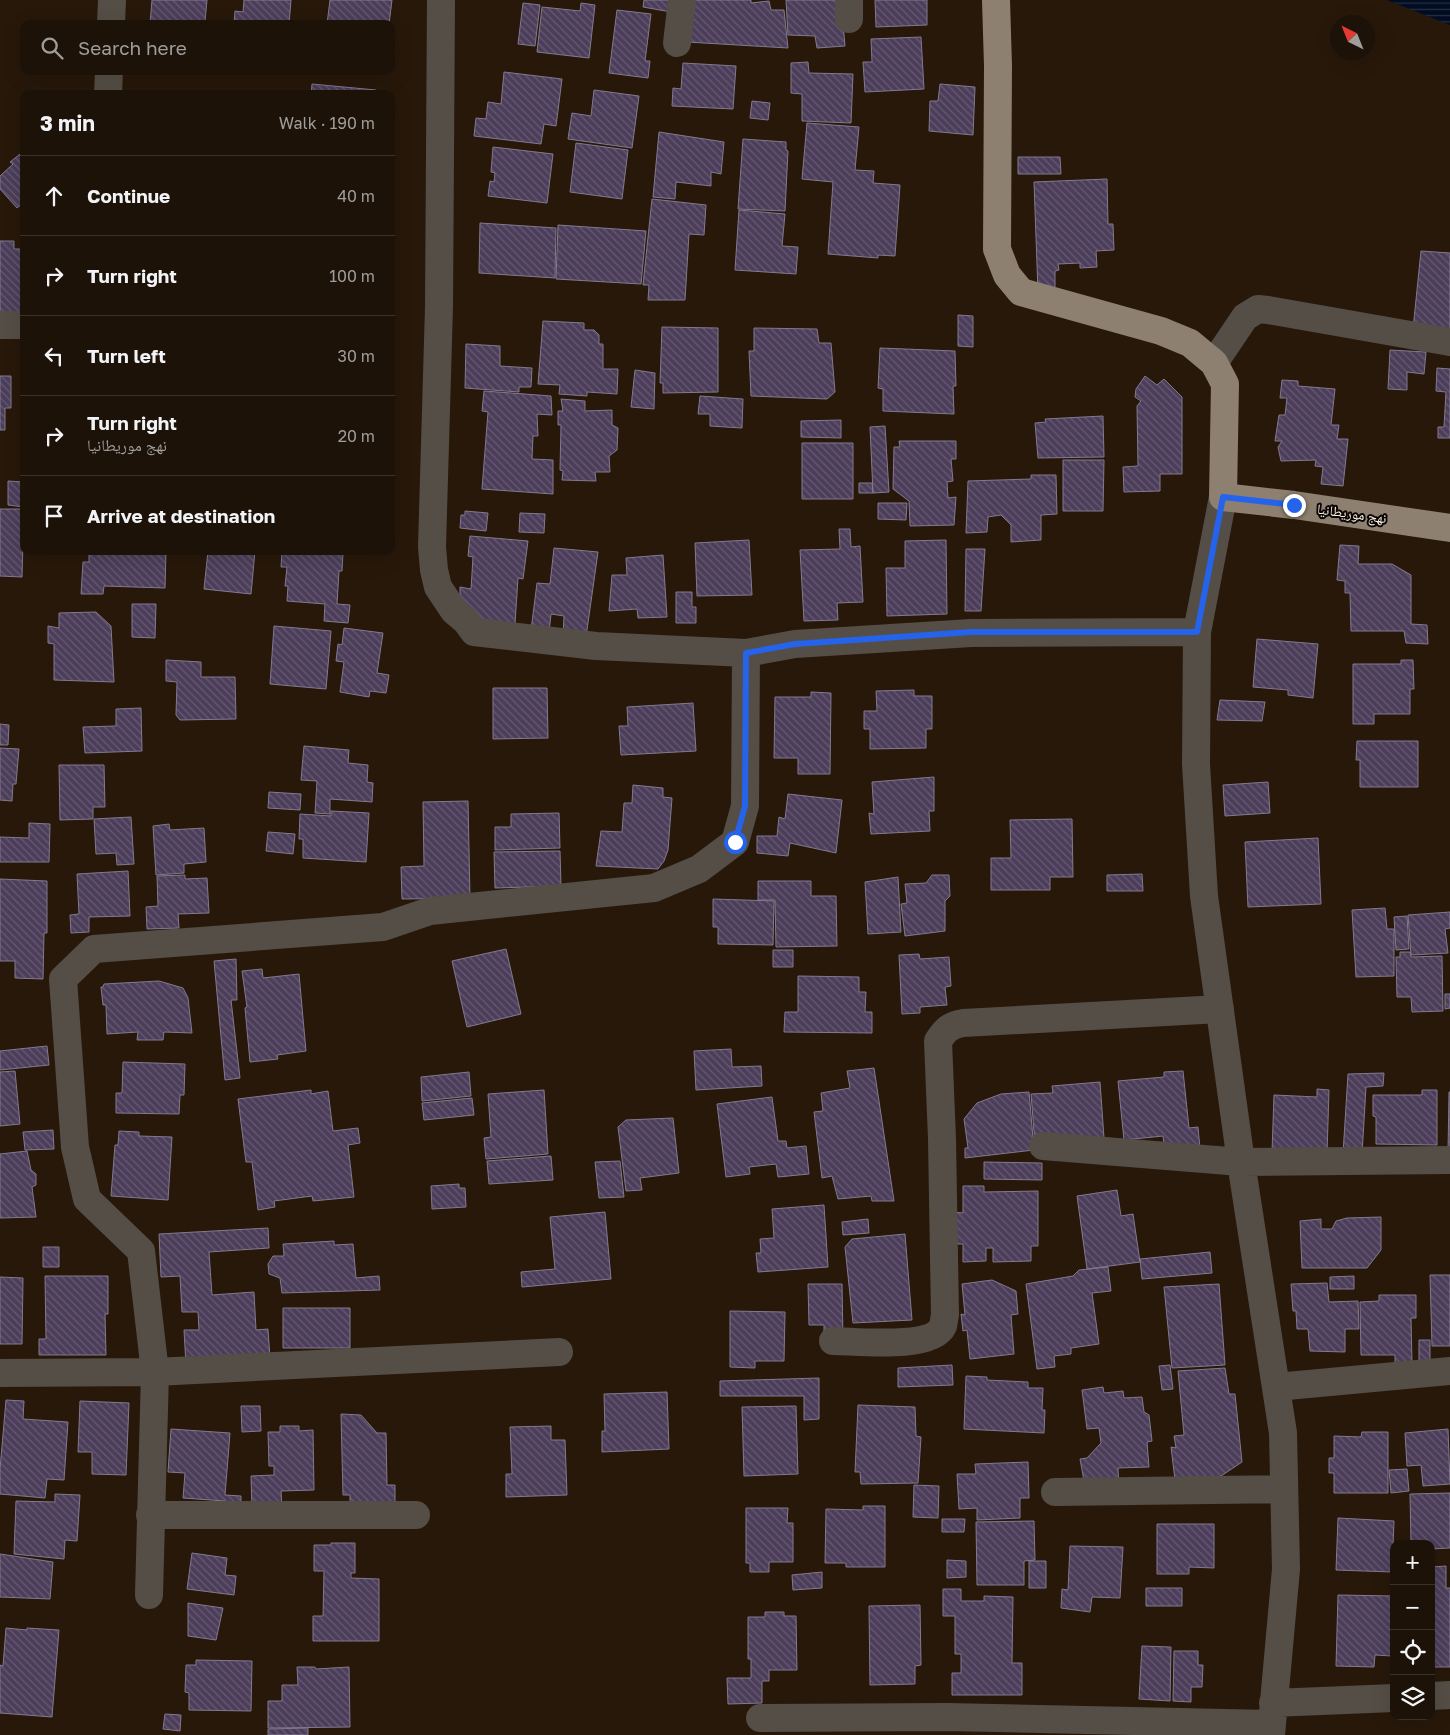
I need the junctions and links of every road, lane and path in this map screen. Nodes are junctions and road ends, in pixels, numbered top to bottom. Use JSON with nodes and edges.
{"nodes":[{"id":1,"x":112,"y":0,"type":"edge"},
{"id":2,"x":441,"y":0,"type":"edge"},
{"id":3,"x":682,"y":0,"type":"edge"},
{"id":4,"x":996,"y":0,"type":"edge"},
{"id":5,"x":111,"y":20,"type":"edge"},
{"id":6,"x":677,"y":43,"type":"dead end"},
{"id":7,"x":109,"y":75,"type":"edge"},
{"id":8,"x":108,"y":90,"type":"edge"},
{"id":9,"x":0,"y":325,"type":"edge"},
{"id":10,"x":20,"y":325,"type":"edge"},
{"id":11,"x":1450,"y":342,"type":"edge"},
{"id":12,"x":1214,"y":363,"type":"junction"},
{"id":13,"x":1223,"y":497,"type":"junction"},
{"id":14,"x":1450,"y":528,"type":"edge"},
{"id":15,"x":1197,"y":632,"type":"junction"},
{"id":16,"x":746,"y":653,"type":"junction"},
{"id":17,"x":1220,"y":1009,"type":"junction"},
{"id":18,"x":1043,"y":1146,"type":"dead end"},
{"id":19,"x":1450,"y":1160,"type":"edge"},
{"id":20,"x":1241,"y":1162,"type":"junction"},
{"id":21,"x":833,"y":1341,"type":"dead end"},
{"id":22,"x":559,"y":1352,"type":"dead end"},
{"id":23,"x":1450,"y":1371,"type":"edge"},
{"id":24,"x":155,"y":1372,"type":"junction"},
{"id":25,"x":0,"y":1373,"type":"edge"},
{"id":26,"x":1276,"y":1387,"type":"junction"},
{"id":27,"x":1284,"y":1489,"type":"junction"},
{"id":28,"x":1055,"y":1492,"type":"dead end"},
{"id":29,"x":150,"y":1514,"type":"junction"},
{"id":30,"x":416,"y":1515,"type":"dead end"},
{"id":31,"x":150,"y":1595,"type":"dead end"},
{"id":32,"x":1450,"y":1695,"type":"edge"},
{"id":33,"x":1435,"y":1696,"type":"edge"},
{"id":34,"x":1390,"y":1699,"type":"edge"},
{"id":35,"x":760,"y":1718,"type":"dead end"},
{"id":36,"x":1272,"y":1720,"type":"edge"}],
"edges":[{"from":1,"to":5,"type":"street"},
{"from":2,"to":16,"type":"street"},
{"from":3,"to":6,"type":"street"},
{"from":4,"to":12,"type":"main road"},
{"from":7,"to":8,"type":"street"},
{"from":9,"to":10,"type":"street"},
{"from":11,"to":12,"type":"street"},
{"from":12,"to":13,"type":"main road"},
{"from":13,"to":14,"type":"main road","name":"نهج موريطانيا"},
{"from":13,"to":15,"type":"street"},
{"from":15,"to":16,"type":"street"},
{"from":15,"to":17,"type":"street"},
{"from":16,"to":24,"type":"street"},
{"from":17,"to":20,"type":"street"},
{"from":17,"to":21,"type":"street"},
{"from":18,"to":20,"type":"street"},
{"from":19,"to":20,"type":"street"},
{"from":20,"to":26,"type":"street"},
{"from":22,"to":24,"type":"street"},
{"from":23,"to":26,"type":"street"},
{"from":24,"to":25,"type":"street"},
{"from":24,"to":29,"type":"street"},
{"from":26,"to":27,"type":"street"},
{"from":27,"to":28,"type":"street"},
{"from":27,"to":36,"type":"street"},
{"from":29,"to":30,"type":"street"},
{"from":29,"to":31,"type":"street"},
{"from":32,"to":33,"type":"street"},
{"from":34,"to":36,"type":"street"},
{"from":35,"to":36,"type":"street"}]}
